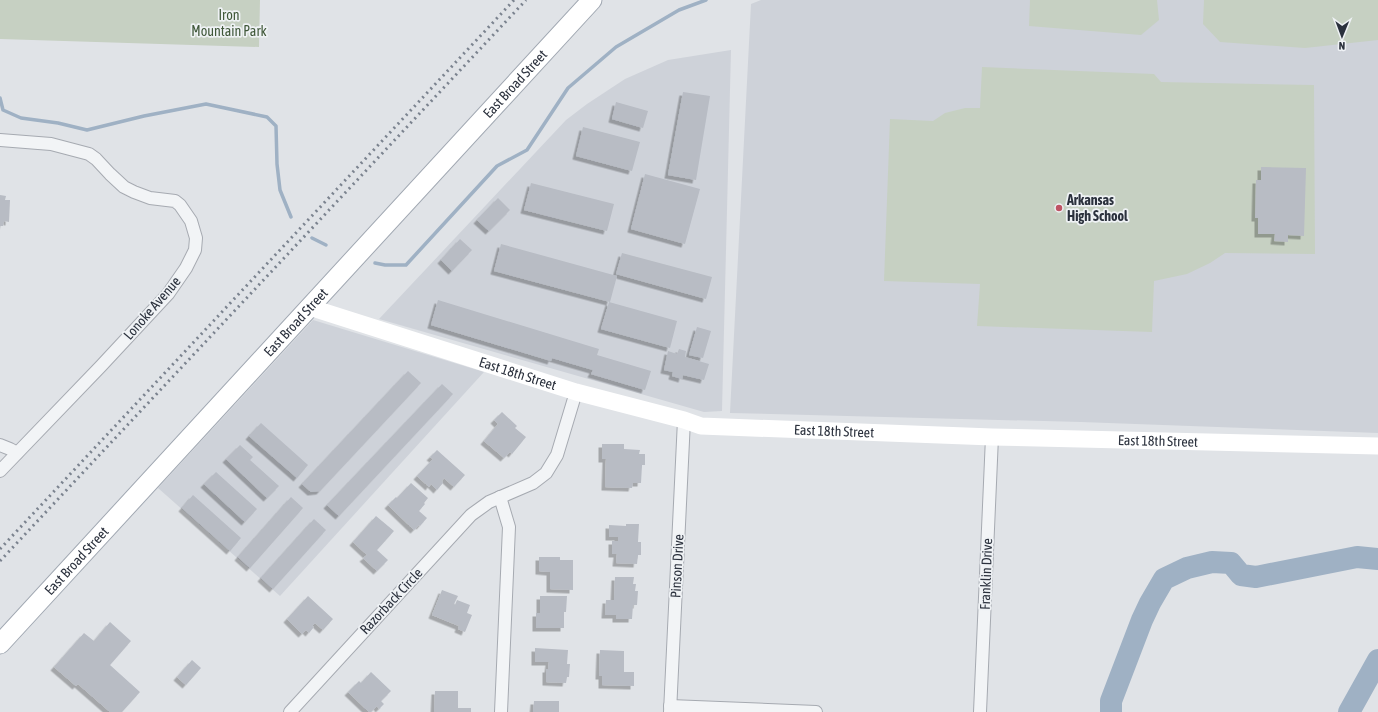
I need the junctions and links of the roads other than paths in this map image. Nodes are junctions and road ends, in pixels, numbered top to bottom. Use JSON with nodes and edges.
{"nodes":[{"id":1,"x":592,"y":0,"type":"edge"},
{"id":2,"x":0,"y":140,"type":"edge"},
{"id":3,"x":309,"y":307,"type":"junction"},
{"id":4,"x":576,"y":392,"type":"junction"},
{"id":5,"x":684,"y":420,"type":"junction"},
{"id":6,"x":992,"y":437,"type":"junction"},
{"id":7,"x":0,"y":445,"type":"edge"},
{"id":8,"x":1378,"y":446,"type":"edge"},
{"id":9,"x":17,"y":453,"type":"junction"},
{"id":10,"x":0,"y":471,"type":"edge"},
{"id":11,"x":500,"y":497,"type":"junction"},
{"id":12,"x":0,"y":644,"type":"edge"},
{"id":13,"x":670,"y":709,"type":"edge"},
{"id":14,"x":290,"y":712,"type":"edge"},
{"id":15,"x":501,"y":712,"type":"edge"},
{"id":16,"x":816,"y":712,"type":"edge"},
{"id":17,"x":980,"y":712,"type":"edge"}],
"edges":[{"from":1,"to":3,"type":"main road","name":"East Broad Street"},
{"from":2,"to":9,"type":"street","name":"Lonoke Avenue"},
{"from":3,"to":4,"type":"street","name":"East 18th Street"},
{"from":3,"to":12,"type":"main road","name":"East Broad Street"},
{"from":4,"to":5,"type":"street","name":"East 18th Street"},
{"from":4,"to":11,"type":"street","name":"Razorback Circle"},
{"from":5,"to":6,"type":"street","name":"East 18th Street"},
{"from":5,"to":13,"type":"street","name":"Pinson Drive"},
{"from":6,"to":8,"type":"street","name":"East 18th Street"},
{"from":6,"to":17,"type":"street","name":"Franklin Drive"},
{"from":7,"to":9,"type":"street"},
{"from":9,"to":10,"type":"street","name":"Lonoke Avenue"},
{"from":11,"to":14,"type":"street","name":"Razorback Circle"},
{"from":11,"to":15,"type":"street"},
{"from":13,"to":16,"type":"street"}]}
